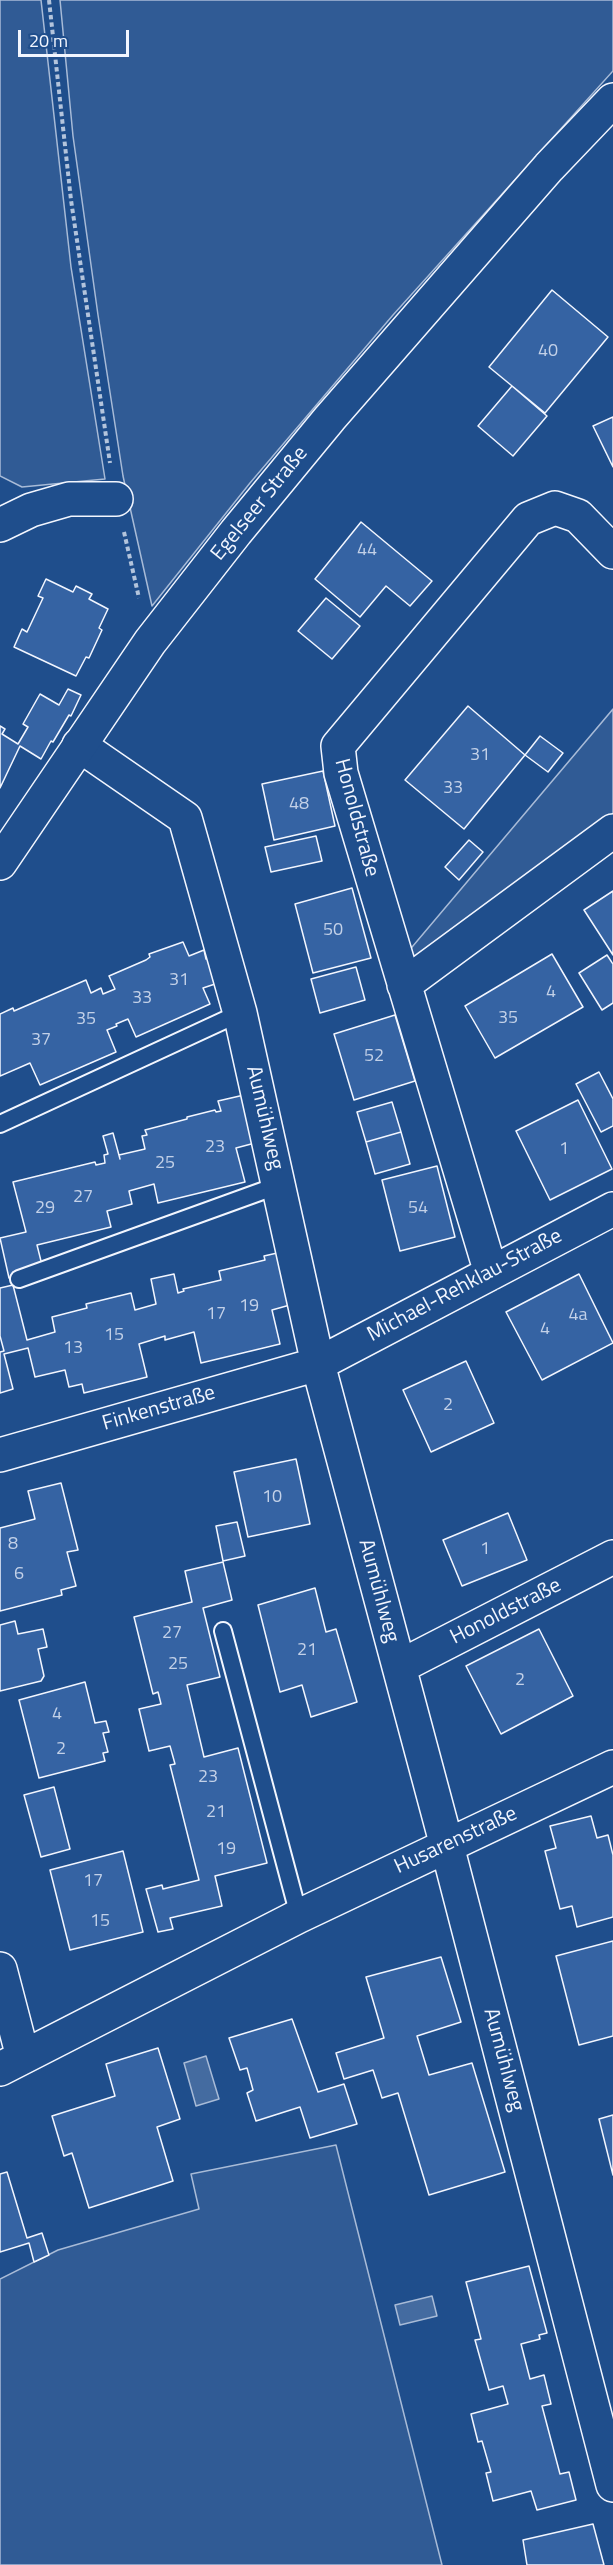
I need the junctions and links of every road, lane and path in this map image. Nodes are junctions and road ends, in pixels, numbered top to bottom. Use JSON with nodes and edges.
{"nodes":[{"id":1,"x":49,"y":0,"type":"edge"},
{"id":2,"x":613,"y":100,"type":"edge"},
{"id":3,"x":116,"y":499,"type":"junction"},
{"id":4,"x":0,"y":525,"type":"edge"},
{"id":5,"x":613,"y":552,"type":"edge"},
{"id":6,"x":150,"y":642,"type":"junction"},
{"id":7,"x":79,"y":745,"type":"junction"},
{"id":8,"x":613,"y":831,"type":"edge"},
{"id":9,"x":0,"y":863,"type":"edge"},
{"id":10,"x":405,"y":985,"type":"junction"},
{"id":11,"x":240,"y":1013,"type":"junction"},
{"id":12,"x":0,"y":1124,"type":"edge"},
{"id":13,"x":279,"y":1185,"type":"junction"},
{"id":14,"x":613,"y":1209,"type":"edge"},
{"id":15,"x":491,"y":1273,"type":"junction"},
{"id":16,"x":19,"y":1279,"type":"dead end"},
{"id":17,"x":318,"y":1364,"type":"junction"},
{"id":18,"x":0,"y":1455,"type":"edge"},
{"id":19,"x":613,"y":1557,"type":"edge"},
{"id":20,"x":223,"y":1631,"type":"dead end"},
{"id":21,"x":399,"y":1667,"type":"junction"},
{"id":22,"x":613,"y":1767,"type":"edge"},
{"id":23,"x":447,"y":1846,"type":"junction"},
{"id":24,"x":299,"y":1916,"type":"junction"},
{"id":25,"x":0,"y":1969,"type":"edge"},
{"id":26,"x":12,"y":2063,"type":"edge"},
{"id":27,"x":613,"y":2485,"type":"edge"}],
"edges":[{"from":1,"to":3,"type":"path"},
{"from":2,"to":6,"type":"street","name":"Egelseer Straße"},
{"from":3,"to":4,"type":"street"},
{"from":3,"to":6,"type":"path"},
{"from":5,"to":10,"type":"street","name":"Honoldstraße"},
{"from":6,"to":7,"type":"street","name":"Egelseer Straße"},
{"from":7,"to":9,"type":"street","name":"Egelseer Straße"},
{"from":7,"to":11,"type":"street","name":"Aumühlweg"},
{"from":8,"to":10,"type":"street"},
{"from":10,"to":15,"type":"street","name":"Honoldstraße"},
{"from":11,"to":12,"type":"lane"},
{"from":11,"to":13,"type":"street","name":"Aumühlweg"},
{"from":13,"to":16,"type":"lane"},
{"from":13,"to":17,"type":"street","name":"Aumühlweg"},
{"from":14,"to":15,"type":"street","name":"Michael-Rehklau-Straße"},
{"from":15,"to":17,"type":"street","name":"Michael-Rehklau-Straße"},
{"from":17,"to":18,"type":"street","name":"Finkenstraße"},
{"from":17,"to":21,"type":"street","name":"Aumühlweg"},
{"from":19,"to":21,"type":"street","name":"Honoldstraße"},
{"from":20,"to":24,"type":"lane"},
{"from":21,"to":23,"type":"street","name":"Aumühlweg"},
{"from":22,"to":23,"type":"street","name":"Husarenstraße"},
{"from":23,"to":24,"type":"street","name":"Husarenstraße"},
{"from":23,"to":27,"type":"street","name":"Aumühlweg"},
{"from":24,"to":26,"type":"street","name":"Husarenstraße"},
{"from":25,"to":26,"type":"street"}]}
